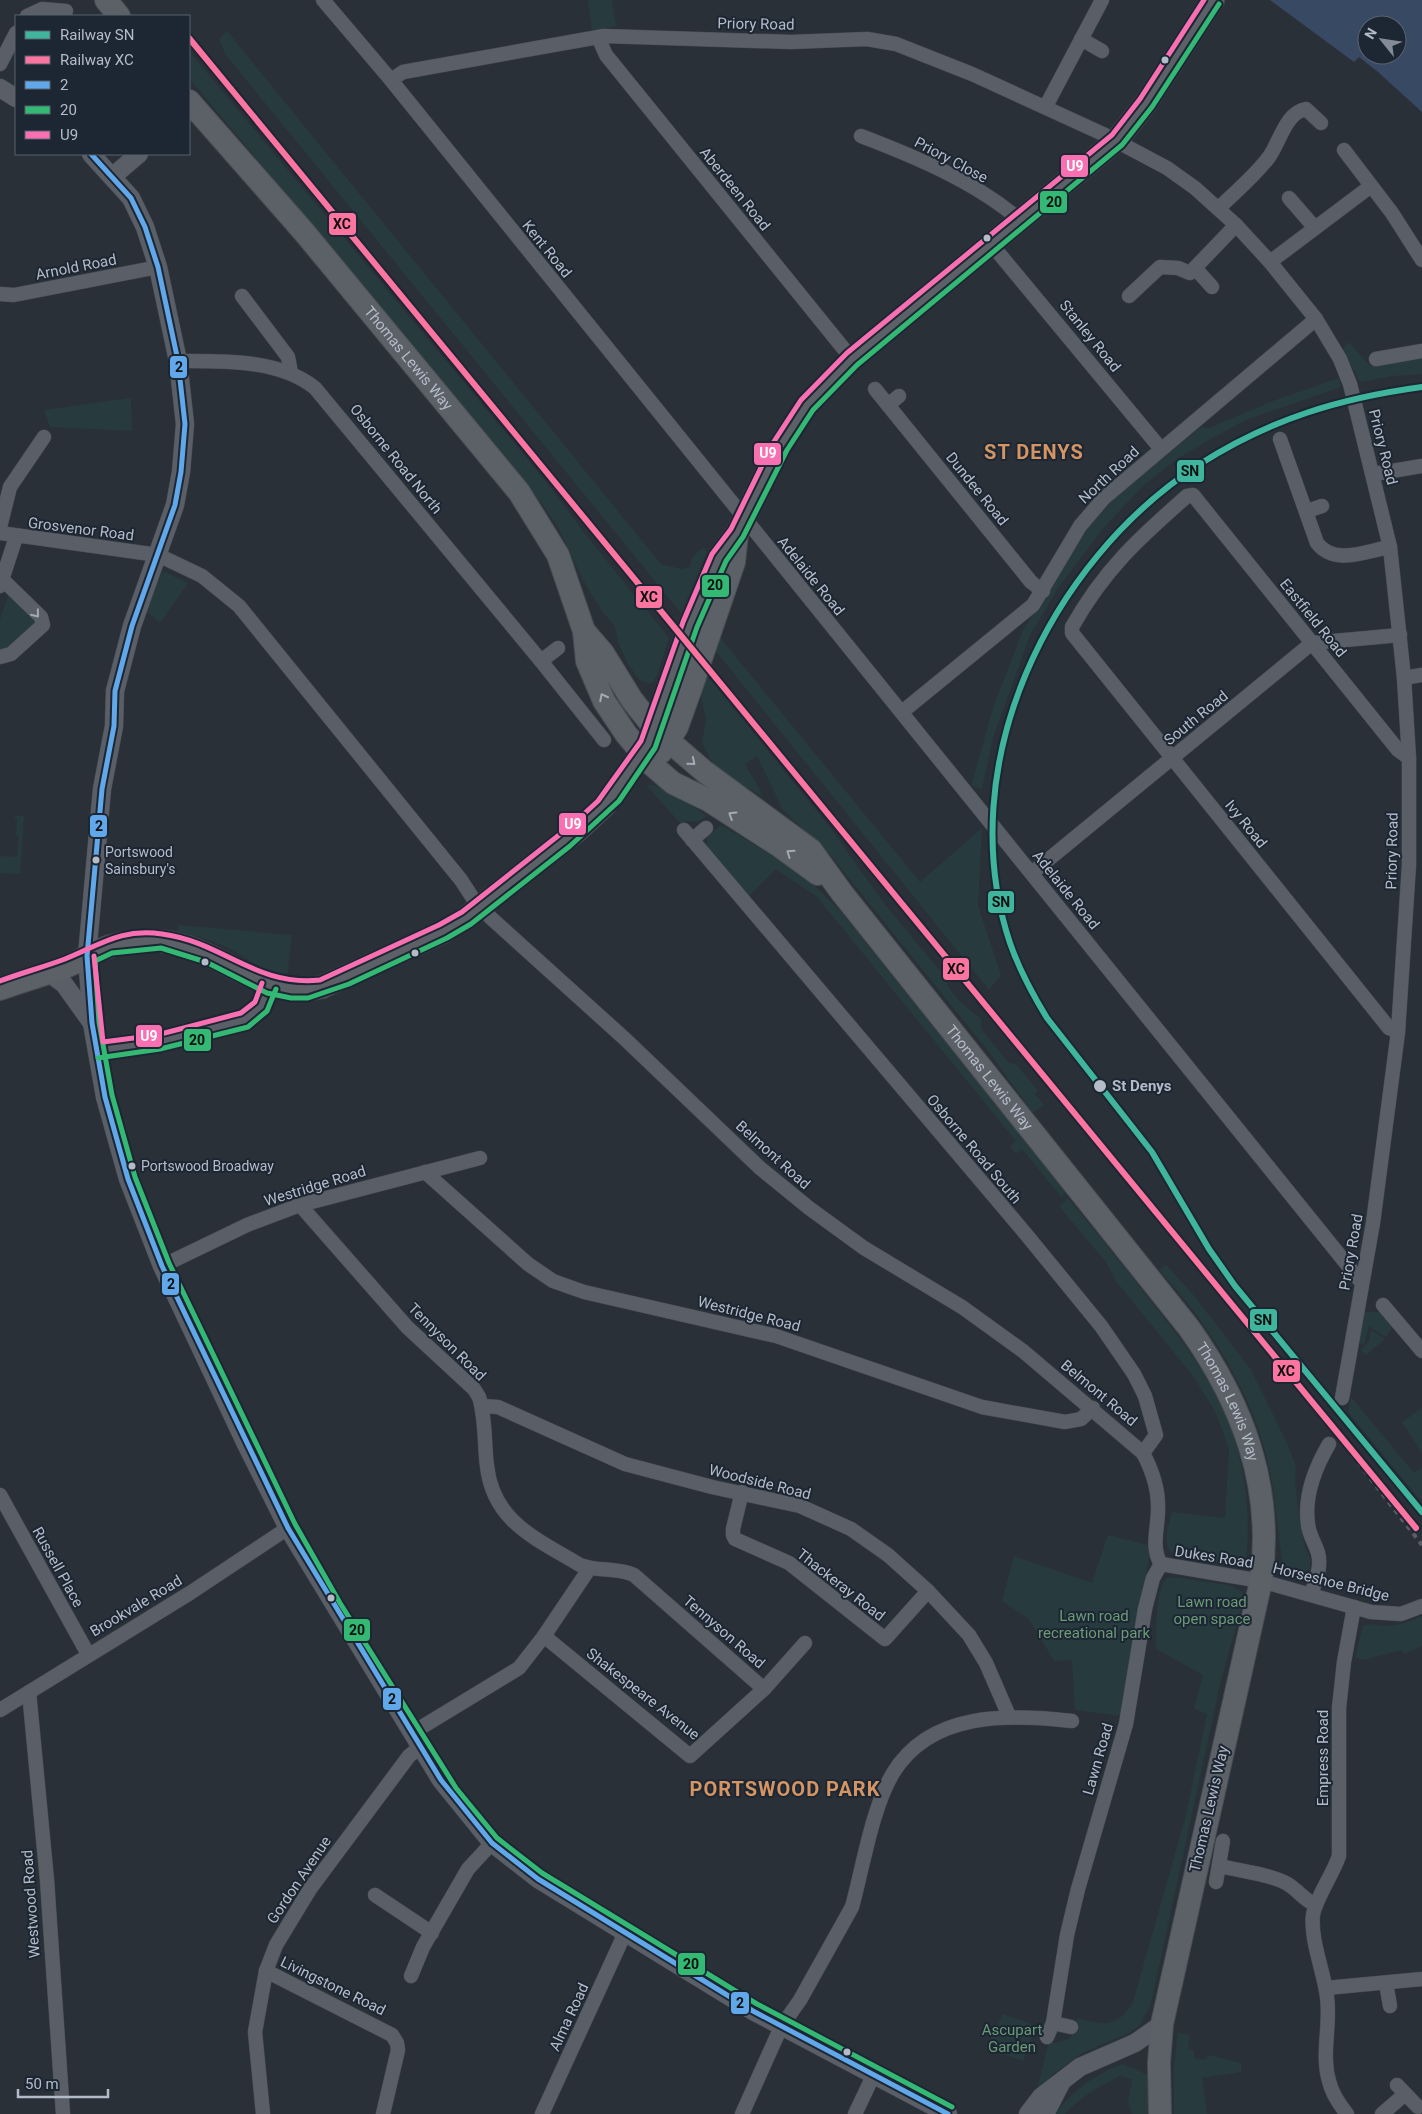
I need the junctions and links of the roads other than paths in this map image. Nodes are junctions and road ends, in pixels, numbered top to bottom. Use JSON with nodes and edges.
{"nodes":[{"id":1,"x":106,"y":0,"type":"edge"},
{"id":2,"x":323,"y":0,"type":"edge"},
{"id":3,"x":1102,"y":0,"type":"edge"},
{"id":4,"x":1213,"y":0,"type":"edge"},
{"id":5,"x":41,"y":4,"type":"edge"},
{"id":6,"x":66,"y":10,"type":"dead end"},
{"id":7,"x":28,"y":15,"type":"edge"},
{"id":8,"x":117,"y":15,"type":"edge"},
{"id":9,"x":15,"y":35,"type":"edge"},
{"id":10,"x":598,"y":37,"type":"junction"},
{"id":11,"x":1081,"y":40,"type":"junction"},
{"id":12,"x":1102,"y":51,"type":"dead end"},
{"id":13,"x":0,"y":64,"type":"edge"},
{"id":14,"x":391,"y":80,"type":"junction"},
{"id":15,"x":0,"y":88,"type":"edge"},
{"id":16,"x":15,"y":97,"type":"edge"},
{"id":17,"x":1046,"y":106,"type":"junction"},
{"id":18,"x":191,"y":108,"type":"edge"},
{"id":19,"x":1321,"y":123,"type":"dead end"},
{"id":20,"x":861,"y":136,"type":"dead end"},
{"id":21,"x":1117,"y":140,"type":"junction"},
{"id":22,"x":1344,"y":150,"type":"dead end"},
{"id":23,"x":92,"y":155,"type":"edge"},
{"id":24,"x":139,"y":155,"type":"edge"},
{"id":25,"x":113,"y":176,"type":"junction"},
{"id":26,"x":1371,"y":186,"type":"junction"},
{"id":27,"x":1289,"y":198,"type":"dead end"},
{"id":28,"x":1219,"y":208,"type":"junction"},
{"id":29,"x":1021,"y":221,"type":"junction"},
{"id":30,"x":1236,"y":225,"type":"junction"},
{"id":31,"x":1315,"y":228,"type":"junction"},
{"id":32,"x":992,"y":245,"type":"junction"},
{"id":33,"x":1422,"y":260,"type":"edge"},
{"id":34,"x":1270,"y":262,"type":"junction"},
{"id":35,"x":158,"y":267,"type":"junction"},
{"id":36,"x":1195,"y":268,"type":"junction"},
{"id":37,"x":1212,"y":287,"type":"dead end"},
{"id":38,"x":0,"y":294,"type":"edge"},
{"id":39,"x":1129,"y":296,"type":"dead end"},
{"id":40,"x":244,"y":304,"type":"dead end"},
{"id":41,"x":1316,"y":319,"type":"junction"},
{"id":42,"x":1422,"y":351,"type":"edge"},
{"id":43,"x":852,"y":359,"type":"junction"},
{"id":44,"x":1376,"y":359,"type":"dead end"},
{"id":45,"x":178,"y":361,"type":"junction"},
{"id":46,"x":291,"y":373,"type":"junction"},
{"id":47,"x":875,"y":389,"type":"dead end"},
{"id":48,"x":44,"y":437,"type":"dead end"},
{"id":49,"x":1280,"y":439,"type":"dead end"},
{"id":50,"x":1161,"y":449,"type":"junction"},
{"id":51,"x":1422,"y":466,"type":"edge"},
{"id":52,"x":1374,"y":474,"type":"junction"},
{"id":53,"x":1193,"y":495,"type":"joint"},
{"id":54,"x":1322,"y":506,"type":"dead end"},
{"id":55,"x":1307,"y":511,"type":"junction"},
{"id":56,"x":0,"y":526,"type":"edge"},
{"id":57,"x":740,"y":526,"type":"junction"},
{"id":58,"x":0,"y":534,"type":"edge"},
{"id":59,"x":16,"y":537,"type":"junction"},
{"id":60,"x":1390,"y":547,"type":"junction"},
{"id":61,"x":158,"y":555,"type":"junction"},
{"id":62,"x":1,"y":583,"type":"edge"},
{"id":63,"x":1043,"y":591,"type":"junction"},
{"id":64,"x":701,"y":625,"type":"junction"},
{"id":65,"x":584,"y":631,"type":"junction"},
{"id":66,"x":1400,"y":635,"type":"junction"},
{"id":67,"x":1312,"y":643,"type":"junction"},
{"id":68,"x":558,"y":648,"type":"dead end"},
{"id":69,"x":0,"y":658,"type":"edge"},
{"id":70,"x":542,"y":661,"type":"junction"},
{"id":71,"x":614,"y":673,"type":"junction"},
{"id":72,"x":1422,"y":675,"type":"edge"},
{"id":73,"x":1404,"y":678,"type":"junction"},
{"id":74,"x":669,"y":687,"type":"junction"},
{"id":75,"x":902,"y":712,"type":"junction"},
{"id":76,"x":604,"y":740,"type":"dead end"},
{"id":77,"x":654,"y":748,"type":"junction"},
{"id":78,"x":1172,"y":758,"type":"junction"},
{"id":79,"x":1409,"y":758,"type":"junction"},
{"id":80,"x":706,"y":828,"type":"dead end"},
{"id":81,"x":1032,"y":873,"type":"junction"},
{"id":82,"x":842,"y":893,"type":"junction"},
{"id":83,"x":480,"y":907,"type":"junction"},
{"id":84,"x":88,"y":956,"type":"junction"},
{"id":85,"x":49,"y":973,"type":"junction"},
{"id":86,"x":269,"y":986,"type":"junction"},
{"id":87,"x":0,"y":989,"type":"edge"},
{"id":88,"x":92,"y":1023,"type":"junction"},
{"id":89,"x":1398,"y":1032,"type":"junction"},
{"id":90,"x":97,"y":1051,"type":"junction"},
{"id":91,"x":480,"y":1158,"type":"dead end"},
{"id":92,"x":425,"y":1172,"type":"junction"},
{"id":93,"x":300,"y":1205,"type":"junction"},
{"id":94,"x":162,"y":1266,"type":"junction"},
{"id":95,"x":1362,"y":1283,"type":"junction"},
{"id":96,"x":1382,"y":1306,"type":"dead end"},
{"id":97,"x":1422,"y":1351,"type":"edge"},
{"id":98,"x":1342,"y":1398,"type":"dead end"},
{"id":99,"x":482,"y":1406,"type":"junction"},
{"id":100,"x":1093,"y":1408,"type":"junction"},
{"id":101,"x":1329,"y":1444,"type":"dead end"},
{"id":102,"x":1143,"y":1453,"type":"junction"},
{"id":103,"x":742,"y":1492,"type":"junction"},
{"id":104,"x":0,"y":1495,"type":"edge"},
{"id":105,"x":288,"y":1528,"type":"junction"},
{"id":106,"x":1161,"y":1564,"type":"junction"},
{"id":107,"x":589,"y":1569,"type":"junction"},
{"id":108,"x":1261,"y":1581,"type":"junction"},
{"id":109,"x":928,"y":1591,"type":"junction"},
{"id":110,"x":1311,"y":1594,"type":"junction"},
{"id":111,"x":1422,"y":1606,"type":"edge"},
{"id":112,"x":1354,"y":1607,"type":"junction"},
{"id":113,"x":544,"y":1636,"type":"junction"},
{"id":114,"x":805,"y":1643,"type":"dead end"},
{"id":115,"x":88,"y":1654,"type":"junction"},
{"id":116,"x":764,"y":1689,"type":"junction"},
{"id":117,"x":29,"y":1692,"type":"junction"},
{"id":118,"x":0,"y":1710,"type":"edge"},
{"id":119,"x":1009,"y":1716,"type":"junction"},
{"id":120,"x":1072,"y":1721,"type":"dead end"},
{"id":121,"x":416,"y":1740,"type":"junction"},
{"id":122,"x":1223,"y":1841,"type":"dead end"},
{"id":123,"x":492,"y":1843,"type":"junction"},
{"id":124,"x":1220,"y":1866,"type":"junction"},
{"id":125,"x":1216,"y":1882,"type":"dead end"},
{"id":126,"x":375,"y":1895,"type":"dead end"},
{"id":127,"x":1316,"y":1905,"type":"junction"},
{"id":128,"x":432,"y":1933,"type":"junction"},
{"id":129,"x":625,"y":1934,"type":"junction"},
{"id":130,"x":266,"y":1971,"type":"junction"},
{"id":131,"x":412,"y":1976,"type":"dead end"},
{"id":132,"x":1422,"y":1979,"type":"edge"},
{"id":133,"x":1386,"y":1983,"type":"junction"},
{"id":134,"x":1326,"y":1988,"type":"junction"},
{"id":135,"x":1390,"y":2006,"type":"dead end"},
{"id":136,"x":1053,"y":2023,"type":"junction"},
{"id":137,"x":1162,"y":2024,"type":"junction"},
{"id":138,"x":781,"y":2027,"type":"junction"},
{"id":139,"x":1071,"y":2027,"type":"dead end"},
{"id":140,"x":1047,"y":2037,"type":"dead end"},
{"id":141,"x":874,"y":2074,"type":"junction"},
{"id":142,"x":1062,"y":2083,"type":"junction"},
{"id":143,"x":1418,"y":2107,"type":"dead end"},
{"id":144,"x":63,"y":2114,"type":"edge"},
{"id":145,"x":263,"y":2114,"type":"edge"},
{"id":146,"x":383,"y":2114,"type":"edge"},
{"id":147,"x":542,"y":2114,"type":"edge"},
{"id":148,"x":742,"y":2114,"type":"edge"},
{"id":149,"x":856,"y":2114,"type":"edge"},
{"id":150,"x":948,"y":2114,"type":"edge"},
{"id":151,"x":1028,"y":2114,"type":"edge"},
{"id":152,"x":1045,"y":2114,"type":"edge"},
{"id":153,"x":1160,"y":2114,"type":"edge"},
{"id":154,"x":1347,"y":2114,"type":"edge"},
{"id":155,"x":1382,"y":2114,"type":"edge"}],
"edges":[{"from":1,"to":8,"type":"main road"},
{"from":2,"to":14,"type":"street","name":"Kent Road"},
{"from":3,"to":11,"type":"street"},
{"from":4,"to":21,"type":"main road"},
{"from":5,"to":6,"type":"street"},
{"from":5,"to":7,"type":"street"},
{"from":9,"to":13,"type":"street"},
{"from":10,"to":14,"type":"street","name":"Priory Road"},
{"from":10,"to":17,"type":"street","name":"Priory Road"},
{"from":10,"to":43,"type":"street","name":"Aberdeen Road"},
{"from":11,"to":12,"type":"street"},
{"from":11,"to":17,"type":"street"},
{"from":14,"to":57,"type":"street","name":"Kent Road"},
{"from":15,"to":16,"type":"street"},
{"from":17,"to":21,"type":"street","name":"Priory Road"},
{"from":18,"to":65,"type":"main road","name":"Thomas Lewis Way"},
{"from":19,"to":28,"type":"street"},
{"from":20,"to":29,"type":"street","name":"Priory Close"},
{"from":21,"to":28,"type":"street","name":"Priory Road"},
{"from":21,"to":29,"type":"main road"},
{"from":22,"to":26,"type":"street"},
{"from":23,"to":25,"type":"street"},
{"from":24,"to":25,"type":"street"},
{"from":25,"to":35,"type":"street"},
{"from":26,"to":31,"type":"street"},
{"from":26,"to":33,"type":"street"},
{"from":27,"to":31,"type":"street"},
{"from":28,"to":30,"type":"street","name":"Priory Road"},
{"from":29,"to":32,"type":"main road"},
{"from":30,"to":34,"type":"street","name":"Priory Road"},
{"from":30,"to":36,"type":"street"},
{"from":31,"to":34,"type":"street"},
{"from":32,"to":43,"type":"main road"},
{"from":32,"to":50,"type":"street","name":"Stanley Road"},
{"from":34,"to":41,"type":"street","name":"Priory Road"},
{"from":35,"to":38,"type":"street","name":"Arnold Road"},
{"from":35,"to":45,"type":"street"},
{"from":36,"to":37,"type":"street"},
{"from":36,"to":39,"type":"street"},
{"from":40,"to":46,"type":"street"},
{"from":41,"to":50,"type":"street","name":"North Road"},
{"from":41,"to":52,"type":"street","name":"Priory Road"},
{"from":42,"to":44,"type":"street"},
{"from":43,"to":57,"type":"main road"},
{"from":45,"to":46,"type":"street","name":"Osborne Road North"},
{"from":45,"to":61,"type":"street"},
{"from":46,"to":70,"type":"street","name":"Osborne Road North"},
{"from":47,"to":63,"type":"street","name":"Dundee Road"},
{"from":48,"to":56,"type":"street"},
{"from":49,"to":55,"type":"street"},
{"from":50,"to":63,"type":"street","name":"North Road"},
{"from":51,"to":52,"type":"street"},
{"from":52,"to":60,"type":"street","name":"Priory Road"},
{"from":53,"to":67,"type":"street","name":"Eastfield Road"},
{"from":53,"to":78,"type":"street","name":"Ivy Road"},
{"from":54,"to":55,"type":"street"},
{"from":55,"to":60,"type":"street"},
{"from":57,"to":64,"type":"main road"},
{"from":57,"to":75,"type":"street","name":"Adelaide Road"},
{"from":58,"to":59,"type":"street","name":"Grosvenor Road"},
{"from":59,"to":61,"type":"street","name":"Grosvenor Road"},
{"from":59,"to":62,"type":"street"},
{"from":60,"to":66,"type":"street","name":"Priory Road"},
{"from":61,"to":83,"type":"street","name":"Belmont Road"},
{"from":61,"to":84,"type":"street"},
{"from":62,"to":69,"type":"street","one_way":true},
{"from":63,"to":75,"type":"street","name":"North Road"},
{"from":64,"to":74,"type":"main road"},
{"from":64,"to":77,"type":"main road"},
{"from":65,"to":71,"type":"main road","name":"Thomas Lewis Way"},
{"from":77,"to":65,"type":"main road","name":"Thomas Lewis Way","one_way":true},
{"from":66,"to":67,"type":"street"},
{"from":66,"to":73,"type":"street","name":"Priory Road"},
{"from":67,"to":78,"type":"street","name":"South Road"},
{"from":67,"to":79,"type":"street","name":"Eastfield Road"},
{"from":68,"to":70,"type":"street"},
{"from":70,"to":76,"type":"street","name":"Osborne Road North"},
{"from":71,"to":74,"type":"main road"},
{"from":71,"to":77,"type":"main road","name":"Thomas Lewis Way"},
{"from":72,"to":73,"type":"street"},
{"from":73,"to":79,"type":"street","name":"Priory Road"},
{"from":74,"to":77,"type":"main road"},
{"from":75,"to":81,"type":"street","name":"Adelaide Road"},
{"from":82,"to":77,"type":"main road","name":"Thomas Lewis Way","one_way":true},
{"from":77,"to":82,"type":"main road","name":"Thomas Lewis Way","one_way":true},
{"from":77,"to":83,"type":"main road"},
{"from":78,"to":81,"type":"street","name":"South Road"},
{"from":78,"to":89,"type":"street","name":"Ivy Road"},
{"from":79,"to":89,"type":"street","name":"Priory Road"},
{"from":80,"to":102,"type":"street","name":"Osborne Road South"},
{"from":81,"to":95,"type":"street","name":"Adelaide Road"},
{"from":82,"to":108,"type":"main road","name":"Thomas Lewis Way"},
{"from":83,"to":86,"type":"main road"},
{"from":83,"to":100,"type":"street","name":"Belmont Road"},
{"from":84,"to":85,"type":"main road"},
{"from":84,"to":86,"type":"main road"},
{"from":84,"to":88,"type":"street"},
{"from":85,"to":87,"type":"main road"},
{"from":85,"to":88,"type":"street"},
{"from":86,"to":90,"type":"street"},
{"from":88,"to":90,"type":"street"},
{"from":89,"to":95,"type":"street","name":"Priory Road"},
{"from":90,"to":94,"type":"street"},
{"from":91,"to":92,"type":"street","name":"Westridge Road"},
{"from":92,"to":93,"type":"street","name":"Westridge Road"},
{"from":92,"to":100,"type":"street","name":"Westridge Road"},
{"from":93,"to":94,"type":"street","name":"Westridge Road"},
{"from":93,"to":99,"type":"street","name":"Tennyson Road"},
{"from":94,"to":105,"type":"street"},
{"from":95,"to":98,"type":"street","name":"Priory Road"},
{"from":96,"to":97,"type":"street"},
{"from":99,"to":103,"type":"street","name":"Woodside Road"},
{"from":99,"to":107,"type":"street","name":"Tennyson Road"},
{"from":100,"to":102,"type":"street","name":"Belmont Road"},
{"from":101,"to":110,"type":"street"},
{"from":102,"to":106,"type":"street"},
{"from":103,"to":109,"type":"street","name":"Woodside Road"},
{"from":103,"to":109,"type":"street","name":"Thackeray Road"},
{"from":104,"to":115,"type":"street","name":"Russell Place"},
{"from":105,"to":115,"type":"street","name":"Brookvale Road"},
{"from":105,"to":121,"type":"street"},
{"from":106,"to":108,"type":"street","name":"Dukes Road"},
{"from":106,"to":136,"type":"street","name":"Lawn Road"},
{"from":107,"to":113,"type":"street","name":"Gordon Avenue"},
{"from":107,"to":116,"type":"street","name":"Tennyson Road"},
{"from":108,"to":110,"type":"street","name":"Horseshoe Bridge"},
{"from":108,"to":137,"type":"main road","name":"Thomas Lewis Way"},
{"from":109,"to":119,"type":"street","name":"Woodside Road"},
{"from":110,"to":112,"type":"street","name":"Horseshoe Bridge"},
{"from":111,"to":112,"type":"street","name":"Horseshoe Bridge"},
{"from":112,"to":127,"type":"street","name":"Empress Road"},
{"from":113,"to":116,"type":"street","name":"Shakespeare Avenue"},
{"from":113,"to":121,"type":"street","name":"Gordon Avenue"},
{"from":114,"to":116,"type":"street","name":"Shakespeare Avenue"},
{"from":115,"to":117,"type":"street","name":"Brookvale Road"},
{"from":117,"to":118,"type":"street","name":"Brookvale Road"},
{"from":117,"to":144,"type":"street","name":"Westwood Road"},
{"from":119,"to":120,"type":"street"},
{"from":119,"to":138,"type":"street"},
{"from":121,"to":123,"type":"street"},
{"from":121,"to":130,"type":"street","name":"Gordon Avenue"},
{"from":122,"to":124,"type":"street"},
{"from":123,"to":128,"type":"street"},
{"from":123,"to":129,"type":"street"},
{"from":124,"to":125,"type":"street"},
{"from":124,"to":127,"type":"street"},
{"from":126,"to":128,"type":"street"},
{"from":127,"to":134,"type":"street","name":"Empress Road"},
{"from":128,"to":131,"type":"street"},
{"from":129,"to":138,"type":"street"},
{"from":129,"to":147,"type":"street","name":"Alma Road"},
{"from":130,"to":145,"type":"street","name":"Gordon Avenue"},
{"from":130,"to":146,"type":"street","name":"Livingstone Road"},
{"from":132,"to":133,"type":"street"},
{"from":133,"to":134,"type":"street"},
{"from":133,"to":135,"type":"street"},
{"from":134,"to":154,"type":"street","name":"Empress Road"},
{"from":136,"to":139,"type":"street"},
{"from":136,"to":140,"type":"street","name":"Lawn Road"},
{"from":137,"to":142,"type":"street"},
{"from":137,"to":153,"type":"main road","name":"Thomas Lewis Way"},
{"from":138,"to":141,"type":"street"},
{"from":138,"to":148,"type":"street"},
{"from":141,"to":149,"type":"street"},
{"from":141,"to":150,"type":"street"},
{"from":142,"to":151,"type":"street"},
{"from":142,"to":152,"type":"street"},
{"from":143,"to":155,"type":"street"}]}
